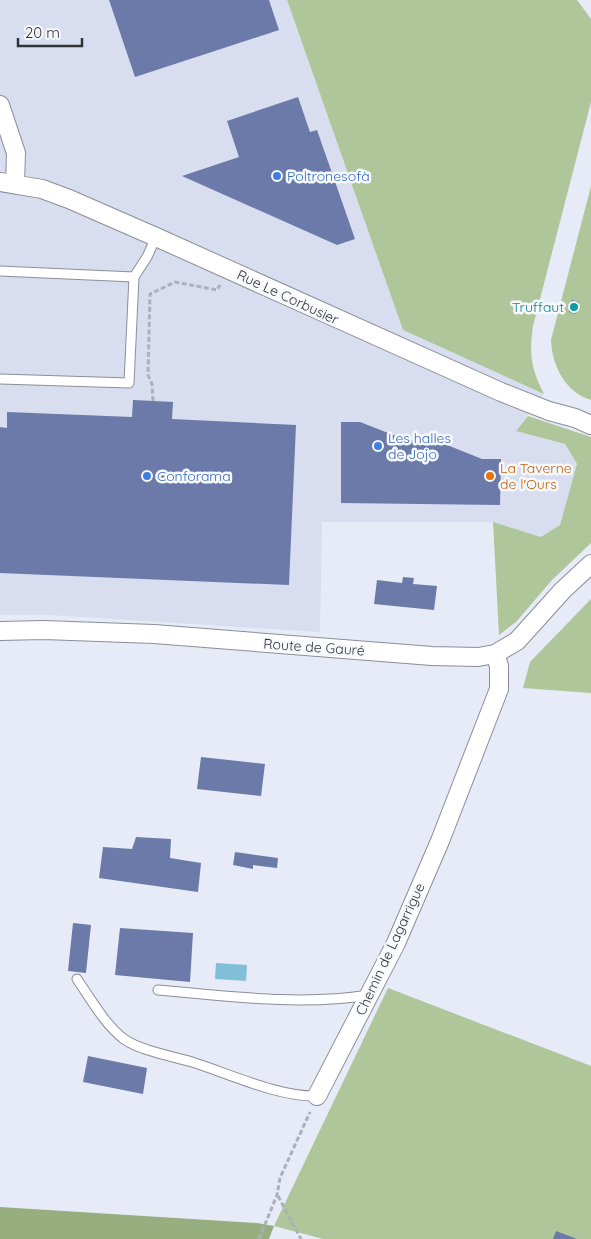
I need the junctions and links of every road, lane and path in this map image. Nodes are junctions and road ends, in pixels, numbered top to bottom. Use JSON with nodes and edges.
{"nodes":[{"id":1,"x":0,"y":105,"type":"edge"},
{"id":2,"x":7,"y":183,"type":"edge"},
{"id":3,"x":156,"y":236,"type":"junction"},
{"id":4,"x":226,"y":268,"type":"junction"},
{"id":5,"x":0,"y":271,"type":"edge"},
{"id":6,"x":134,"y":277,"type":"junction"},
{"id":7,"x":0,"y":378,"type":"edge"},
{"id":8,"x":153,"y":401,"type":"dead end"},
{"id":9,"x":586,"y":420,"type":"edge"},
{"id":10,"x":591,"y":564,"type":"edge"},
{"id":11,"x":0,"y":631,"type":"edge"},
{"id":12,"x":495,"y":654,"type":"junction"},
{"id":13,"x":77,"y":979,"type":"dead end"},
{"id":14,"x":158,"y":990,"type":"dead end"},
{"id":15,"x":369,"y":994,"type":"junction"},
{"id":16,"x":317,"y":1096,"type":"junction"},
{"id":17,"x":277,"y":1195,"type":"junction"},
{"id":18,"x":259,"y":1239,"type":"edge"},
{"id":19,"x":301,"y":1239,"type":"edge"}],
"edges":[{"from":1,"to":2,"type":"street"},
{"from":2,"to":3,"type":"street","name":"Rue Le Corbusier"},
{"from":3,"to":4,"type":"street","name":"Rue Le Corbusier"},
{"from":3,"to":6,"type":"lane"},
{"from":4,"to":8,"type":"path"},
{"from":4,"to":9,"type":"street","name":"Rue Le Corbusier"},
{"from":5,"to":6,"type":"lane"},
{"from":6,"to":7,"type":"lane"},
{"from":10,"to":12,"type":"street","name":"Route de Gauré"},
{"from":11,"to":12,"type":"street","name":"Route de Gauré"},
{"from":12,"to":15,"type":"street","name":"Chemin de Lagarrigue"},
{"from":13,"to":16,"type":"lane"},
{"from":14,"to":15,"type":"lane"},
{"from":15,"to":16,"type":"street","name":"Chemin de Lagarrigue"},
{"from":16,"to":17,"type":"path"},
{"from":17,"to":18,"type":"path"},
{"from":17,"to":19,"type":"path"}]}
